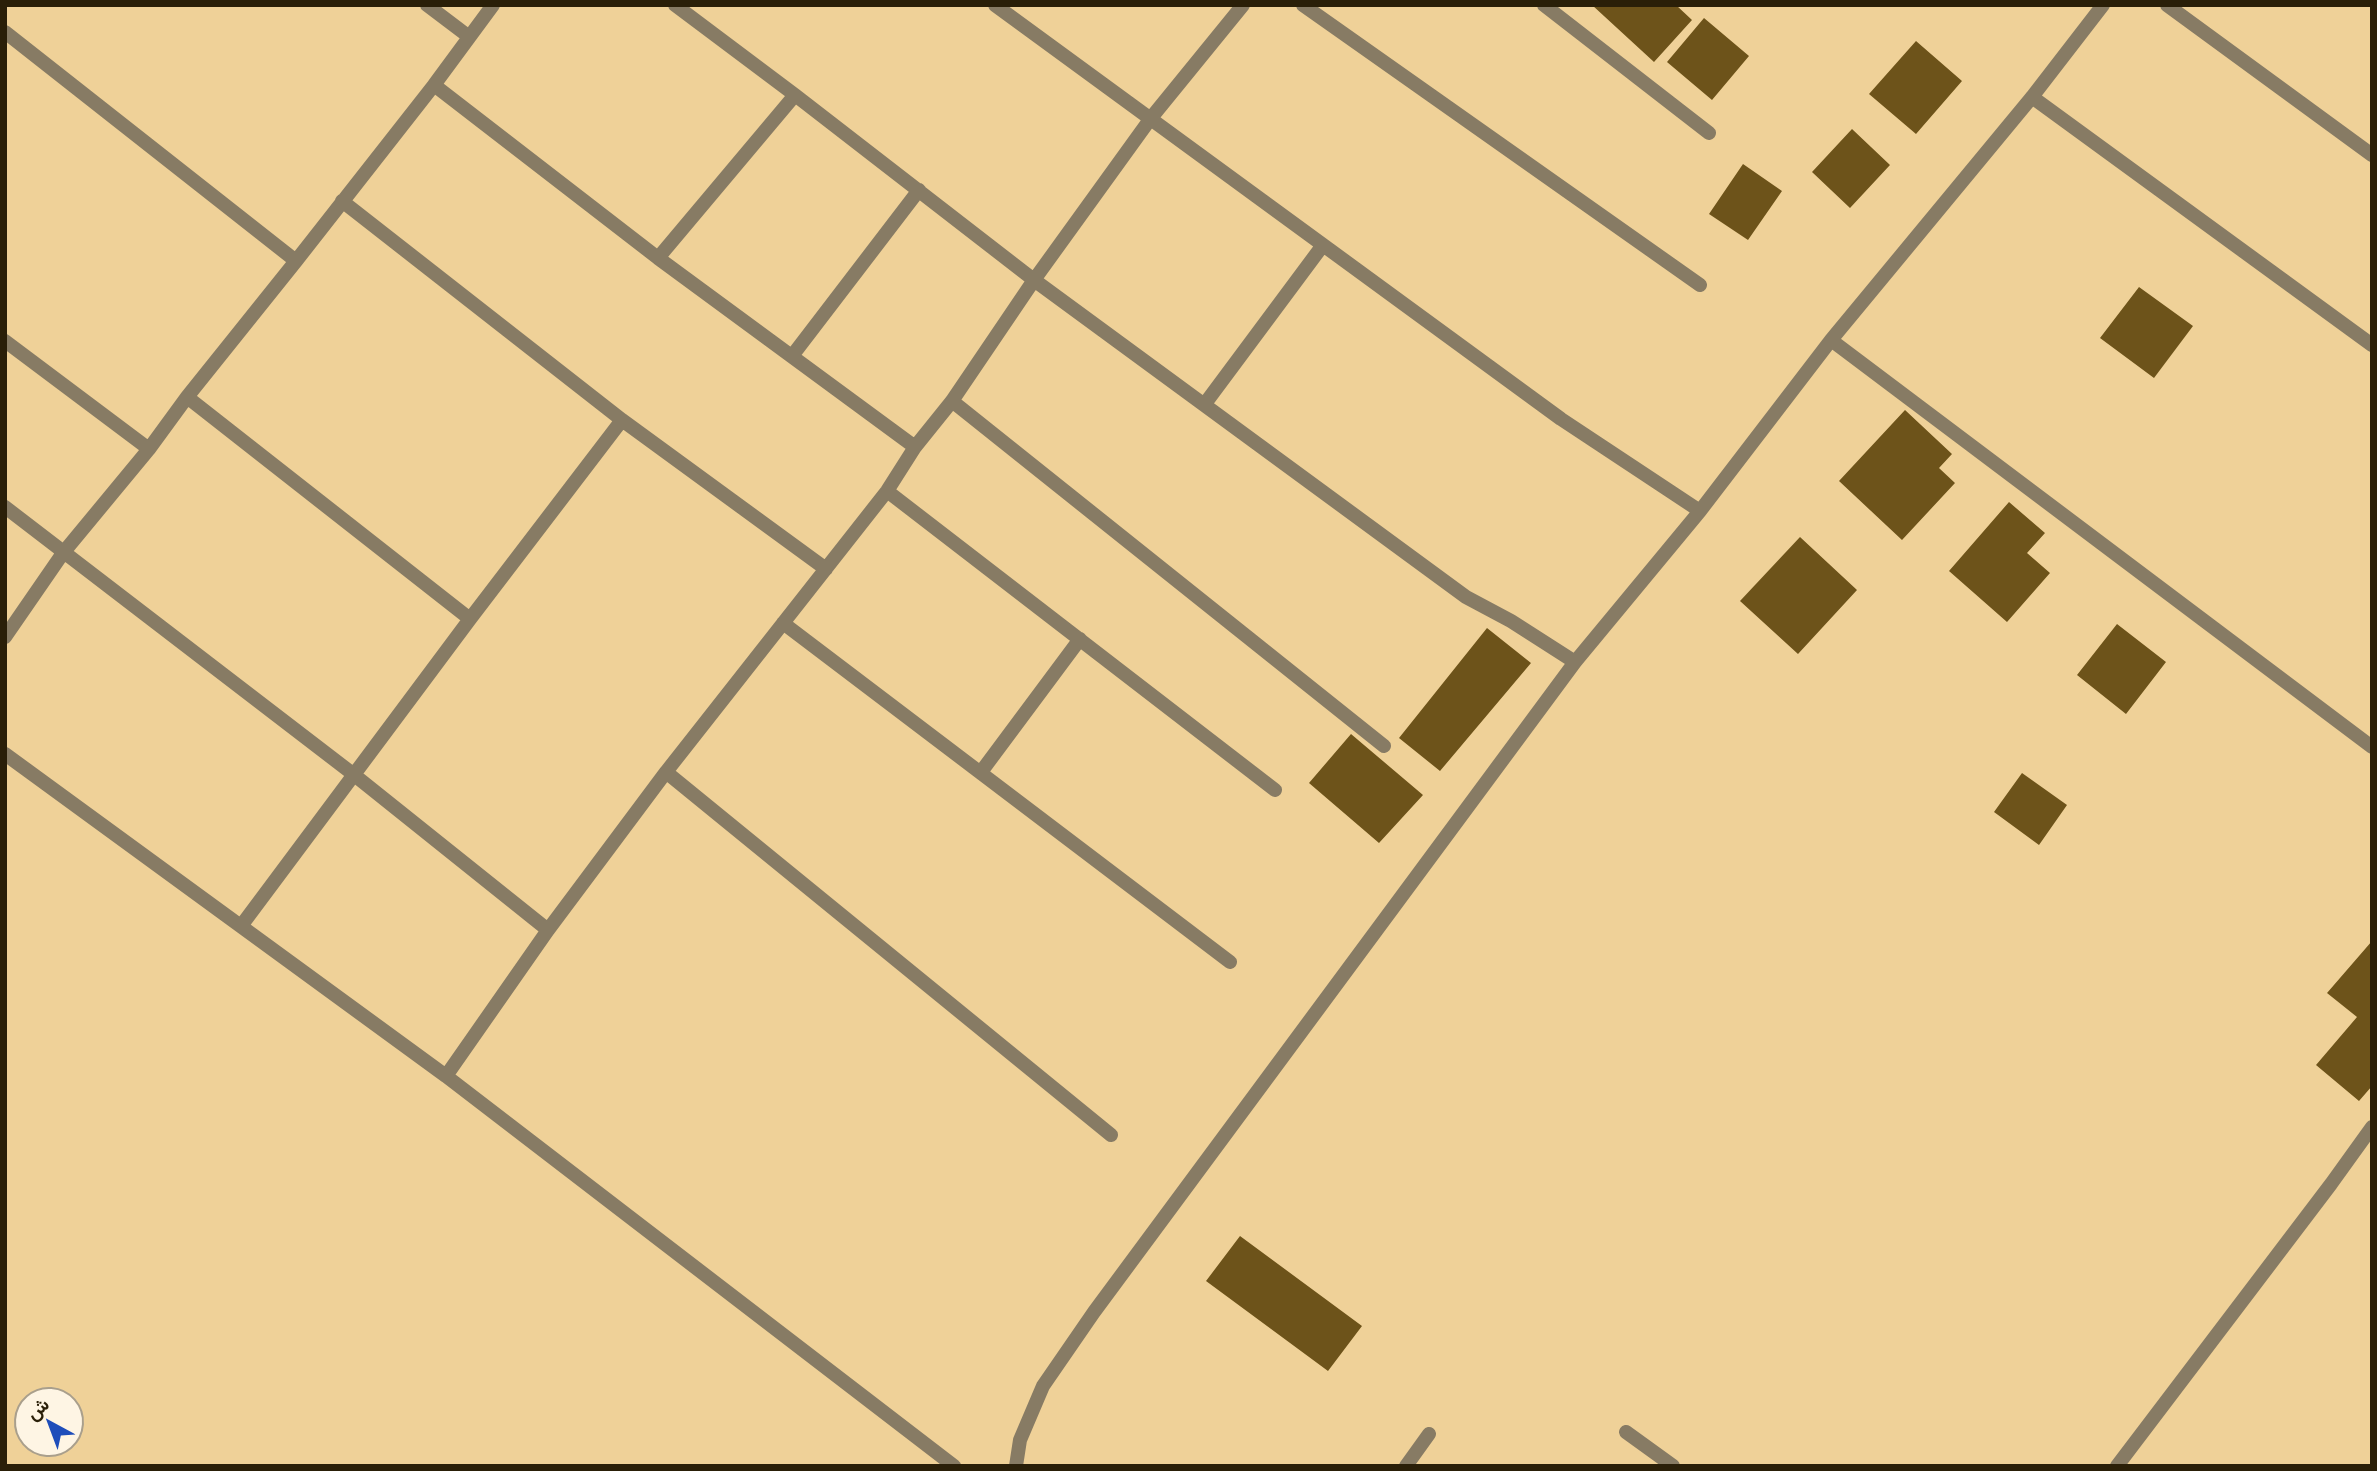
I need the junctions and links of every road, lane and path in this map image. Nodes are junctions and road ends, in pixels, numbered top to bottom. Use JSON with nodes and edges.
{"nodes":[{"id":1,"x":427,"y":5,"type":"edge"},
{"id":2,"x":492,"y":5,"type":"edge"},
{"id":3,"x":674,"y":5,"type":"edge"},
{"id":4,"x":995,"y":5,"type":"edge"},
{"id":5,"x":1244,"y":5,"type":"edge"},
{"id":6,"x":1303,"y":5,"type":"edge"},
{"id":7,"x":1544,"y":5,"type":"edge"},
{"id":8,"x":2103,"y":5,"type":"edge"},
{"id":9,"x":2167,"y":5,"type":"edge"},
{"id":10,"x":5,"y":33,"type":"edge"},
{"id":11,"x":468,"y":36,"type":"junction"},
{"id":12,"x":434,"y":85,"type":"junction"},
{"id":13,"x":795,"y":95,"type":"junction"},
{"id":14,"x":2032,"y":97,"type":"junction"},
{"id":15,"x":1151,"y":118,"type":"junction"},
{"id":16,"x":1709,"y":133,"type":"dead end"},
{"id":17,"x":2372,"y":155,"type":"edge"},
{"id":18,"x":919,"y":190,"type":"junction"},
{"id":19,"x":342,"y":201,"type":"junction"},
{"id":20,"x":1323,"y":244,"type":"junction"},
{"id":21,"x":658,"y":258,"type":"junction"},
{"id":22,"x":296,"y":261,"type":"junction"},
{"id":23,"x":1034,"y":280,"type":"junction"},
{"id":24,"x":1700,"y":285,"type":"dead end"},
{"id":25,"x":1831,"y":340,"type":"junction"},
{"id":26,"x":5,"y":341,"type":"edge"},
{"id":27,"x":2372,"y":345,"type":"edge"},
{"id":28,"x":792,"y":356,"type":"junction"},
{"id":29,"x":187,"y":397,"type":"junction"},
{"id":30,"x":952,"y":401,"type":"junction"},
{"id":31,"x":1204,"y":405,"type":"junction"},
{"id":32,"x":622,"y":419,"type":"junction"},
{"id":33,"x":915,"y":447,"type":"junction"},
{"id":34,"x":149,"y":449,"type":"junction"},
{"id":35,"x":887,"y":491,"type":"junction"},
{"id":36,"x":5,"y":507,"type":"edge"},
{"id":37,"x":1700,"y":511,"type":"junction"},
{"id":38,"x":63,"y":553,"type":"junction"},
{"id":39,"x":826,"y":569,"type":"junction"},
{"id":40,"x":470,"y":619,"type":"junction"},
{"id":41,"x":783,"y":623,"type":"junction"},
{"id":42,"x":5,"y":637,"type":"edge"},
{"id":43,"x":1080,"y":639,"type":"junction"},
{"id":44,"x":1574,"y":662,"type":"junction"},
{"id":45,"x":1384,"y":746,"type":"dead end"},
{"id":46,"x":2372,"y":747,"type":"edge"},
{"id":47,"x":5,"y":754,"type":"edge"},
{"id":48,"x":666,"y":772,"type":"junction"},
{"id":49,"x":981,"y":772,"type":"junction"},
{"id":50,"x":353,"y":774,"type":"junction"},
{"id":51,"x":1275,"y":790,"type":"dead end"},
{"id":52,"x":242,"y":926,"type":"junction"},
{"id":53,"x":548,"y":930,"type":"junction"},
{"id":54,"x":1230,"y":962,"type":"dead end"},
{"id":55,"x":446,"y":1076,"type":"junction"},
{"id":56,"x":2372,"y":1127,"type":"edge"},
{"id":57,"x":1111,"y":1135,"type":"dead end"},
{"id":58,"x":1626,"y":1432,"type":"dead end"},
{"id":59,"x":1429,"y":1434,"type":"dead end"},
{"id":60,"x":954,"y":1466,"type":"edge"},
{"id":61,"x":1016,"y":1466,"type":"edge"},
{"id":62,"x":1406,"y":1466,"type":"edge"},
{"id":63,"x":1673,"y":1466,"type":"edge"},
{"id":64,"x":2117,"y":1466,"type":"edge"}],
"edges":[{"from":1,"to":11,"type":"street"},
{"from":2,"to":11,"type":"street"},
{"from":3,"to":13,"type":"street"},
{"from":4,"to":15,"type":"street"},
{"from":5,"to":15,"type":"street"},
{"from":6,"to":24,"type":"street"},
{"from":7,"to":16,"type":"street"},
{"from":8,"to":14,"type":"street"},
{"from":9,"to":17,"type":"street"},
{"from":10,"to":22,"type":"street"},
{"from":11,"to":12,"type":"street"},
{"from":12,"to":19,"type":"street"},
{"from":12,"to":21,"type":"street"},
{"from":13,"to":18,"type":"street"},
{"from":13,"to":21,"type":"street"},
{"from":14,"to":25,"type":"street"},
{"from":14,"to":27,"type":"street"},
{"from":15,"to":20,"type":"street"},
{"from":15,"to":23,"type":"street"},
{"from":18,"to":23,"type":"street"},
{"from":18,"to":28,"type":"street"},
{"from":19,"to":22,"type":"street"},
{"from":19,"to":32,"type":"street"},
{"from":20,"to":31,"type":"street"},
{"from":20,"to":37,"type":"street"},
{"from":21,"to":28,"type":"street"},
{"from":22,"to":29,"type":"street"},
{"from":23,"to":30,"type":"street"},
{"from":23,"to":31,"type":"street"},
{"from":25,"to":37,"type":"street"},
{"from":25,"to":46,"type":"street"},
{"from":26,"to":34,"type":"street"},
{"from":28,"to":33,"type":"street"},
{"from":29,"to":34,"type":"street"},
{"from":29,"to":40,"type":"street"},
{"from":30,"to":33,"type":"street"},
{"from":30,"to":45,"type":"street"},
{"from":31,"to":44,"type":"street"},
{"from":32,"to":39,"type":"street"},
{"from":32,"to":40,"type":"street"},
{"from":33,"to":35,"type":"street"},
{"from":34,"to":38,"type":"street"},
{"from":35,"to":39,"type":"street"},
{"from":35,"to":43,"type":"street"},
{"from":36,"to":38,"type":"street"},
{"from":37,"to":44,"type":"street"},
{"from":38,"to":42,"type":"street"},
{"from":38,"to":50,"type":"street"},
{"from":39,"to":41,"type":"street"},
{"from":40,"to":50,"type":"street"},
{"from":41,"to":48,"type":"street"},
{"from":41,"to":49,"type":"street"},
{"from":43,"to":49,"type":"street"},
{"from":43,"to":51,"type":"street"},
{"from":44,"to":61,"type":"street"},
{"from":47,"to":52,"type":"street"},
{"from":48,"to":53,"type":"street"},
{"from":48,"to":57,"type":"street"},
{"from":49,"to":54,"type":"street"},
{"from":50,"to":52,"type":"street"},
{"from":50,"to":53,"type":"street"},
{"from":52,"to":55,"type":"street"},
{"from":53,"to":55,"type":"street"},
{"from":55,"to":60,"type":"street"},
{"from":56,"to":64,"type":"street"},
{"from":58,"to":63,"type":"street"},
{"from":59,"to":62,"type":"street"}]}
